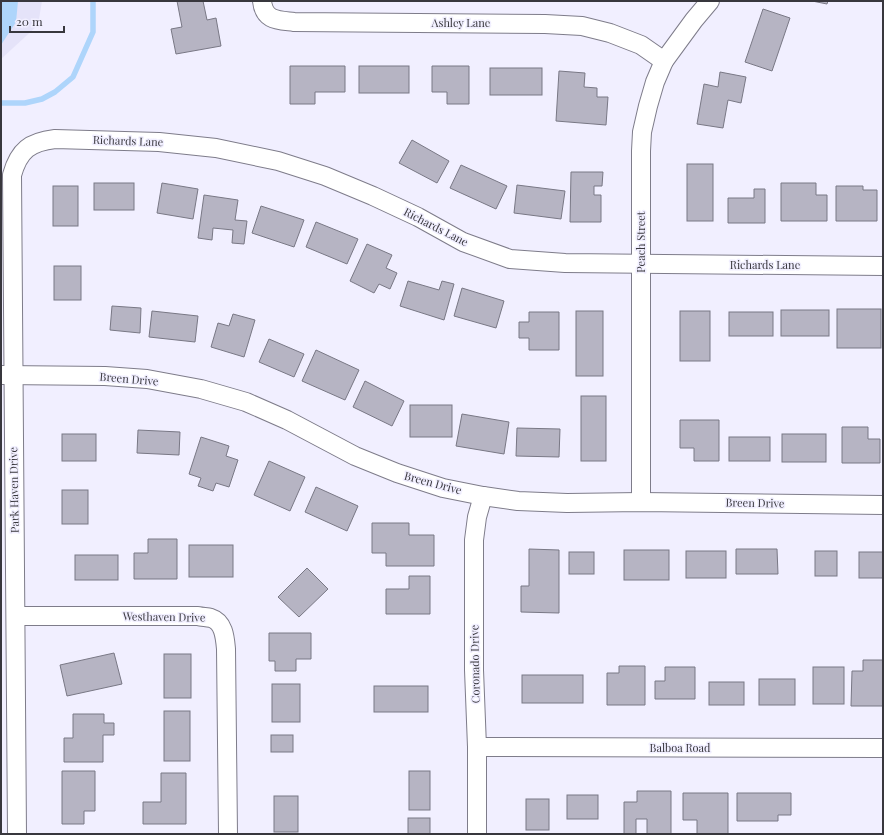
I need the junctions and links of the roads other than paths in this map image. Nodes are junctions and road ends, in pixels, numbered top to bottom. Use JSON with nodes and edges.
{"nodes":[{"id":1,"x":262,"y":1,"type":"edge"},
{"id":2,"x":710,"y":1,"type":"edge"},
{"id":3,"x":664,"y":61,"type":"junction"},
{"id":4,"x":25,"y":150,"type":"joint"},
{"id":5,"x":642,"y":265,"type":"junction"},
{"id":6,"x":883,"y":266,"type":"edge"},
{"id":7,"x":7,"y":376,"type":"edge"},
{"id":8,"x":483,"y":496,"type":"junction"},
{"id":9,"x":641,"y":502,"type":"junction"},
{"id":10,"x":883,"y":505,"type":"edge"},
{"id":11,"x":16,"y":616,"type":"junction"},
{"id":12,"x":477,"y":747,"type":"junction"},
{"id":13,"x":883,"y":748,"type":"edge"},
{"id":14,"x":17,"y":834,"type":"edge"},
{"id":15,"x":228,"y":834,"type":"edge"},
{"id":16,"x":477,"y":834,"type":"edge"}],
"edges":[{"from":1,"to":3,"type":"street","name":"Ashley Lane"},
{"from":2,"to":3,"type":"street","name":"Peach Street"},
{"from":3,"to":5,"type":"street","name":"Peach Street"},
{"from":4,"to":5,"type":"street","name":"Richards Lane"},
{"from":4,"to":7,"type":"street","name":"Park Haven Drive"},
{"from":5,"to":6,"type":"street","name":"Richards Lane"},
{"from":5,"to":9,"type":"street","name":"Peach Street"},
{"from":7,"to":8,"type":"street","name":"Breen Drive"},
{"from":7,"to":11,"type":"street","name":"Park Haven Drive"},
{"from":8,"to":9,"type":"street","name":"Breen Drive"},
{"from":8,"to":12,"type":"street","name":"Coronado Drive"},
{"from":9,"to":10,"type":"street","name":"Breen Drive"},
{"from":11,"to":14,"type":"street","name":"Park Haven Drive"},
{"from":11,"to":15,"type":"street","name":"Westhaven Drive"},
{"from":12,"to":13,"type":"street","name":"Balboa Road"},
{"from":12,"to":16,"type":"street","name":"Coronado Drive"}]}
